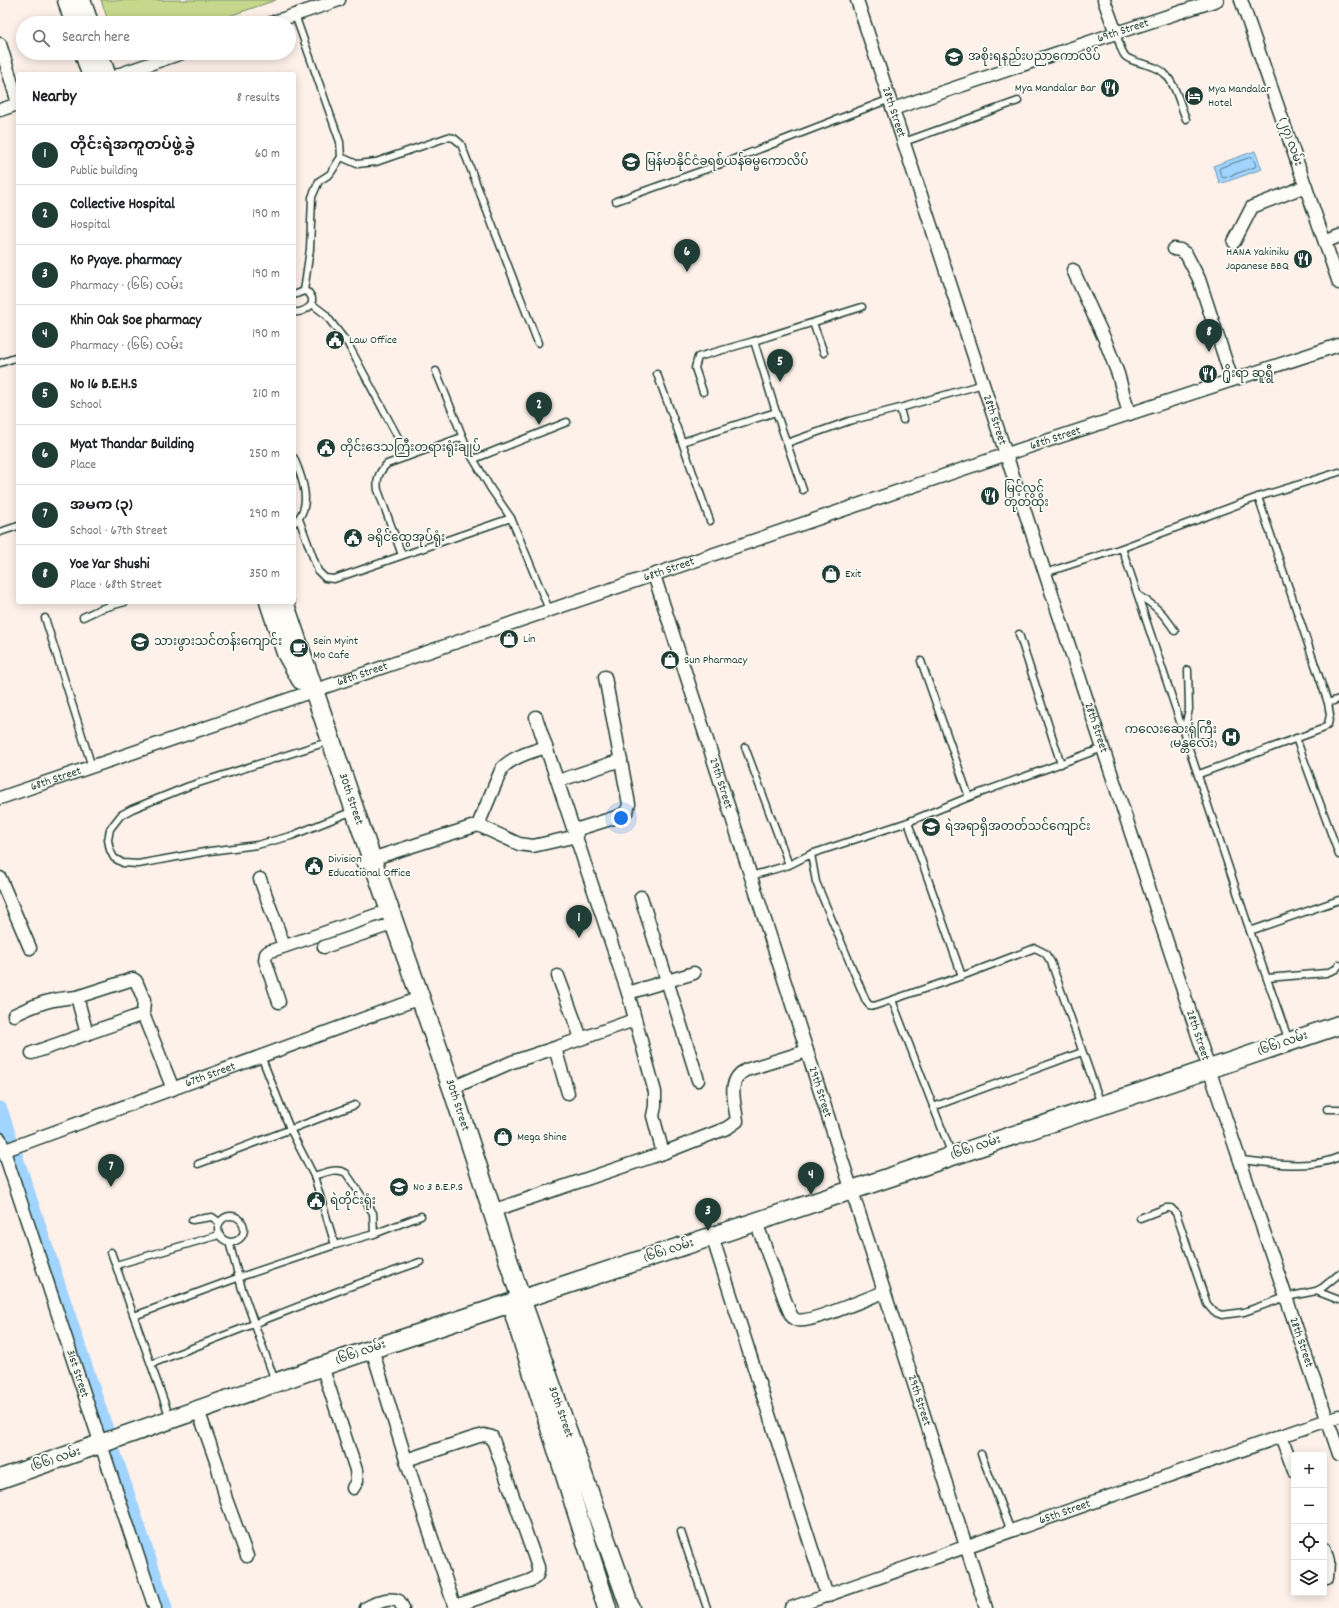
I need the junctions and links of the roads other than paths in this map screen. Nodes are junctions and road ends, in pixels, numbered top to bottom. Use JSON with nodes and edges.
{"nodes":[{"id":1,"x":67,"y":0,"type":"edge"},
{"id":2,"x":81,"y":0,"type":"edge"},
{"id":3,"x":339,"y":0,"type":"edge"},
{"id":4,"x":857,"y":0,"type":"edge"},
{"id":5,"x":1104,"y":0,"type":"edge"},
{"id":6,"x":1217,"y":0,"type":"edge"},
{"id":7,"x":1241,"y":0,"type":"edge"},
{"id":8,"x":295,"y":15,"type":"joint"},
{"id":9,"x":72,"y":16,"type":"edge"},
{"id":10,"x":87,"y":16,"type":"edge"},
{"id":11,"x":292,"y":16,"type":"edge"},
{"id":12,"x":296,"y":18,"type":"edge"},
{"id":13,"x":1116,"y":32,"type":"junction"},
{"id":14,"x":0,"y":44,"type":"edge"},
{"id":15,"x":86,"y":60,"type":"edge"},
{"id":16,"x":101,"y":60,"type":"edge"},
{"id":17,"x":161,"y":60,"type":"edge"},
{"id":18,"x":90,"y":72,"type":"edge"},
{"id":19,"x":105,"y":72,"type":"edge"},
{"id":20,"x":126,"y":72,"type":"edge"},
{"id":21,"x":16,"y":97,"type":"edge"},
{"id":22,"x":1018,"y":101,"type":"dead end"},
{"id":23,"x":891,"y":104,"type":"junction"},
{"id":24,"x":16,"y":105,"type":"edge"},
{"id":25,"x":0,"y":110,"type":"edge"},
{"id":26,"x":1186,"y":120,"type":"dead end"},
{"id":27,"x":904,"y":142,"type":"junction"},
{"id":28,"x":341,"y":157,"type":"junction"},
{"id":29,"x":1306,"y":186,"type":"junction"},
{"id":30,"x":616,"y":201,"type":"dead end"},
{"id":31,"x":1339,"y":236,"type":"edge"},
{"id":32,"x":1234,"y":242,"type":"dead end"},
{"id":33,"x":1325,"y":242,"type":"junction"},
{"id":34,"x":1174,"y":249,"type":"dead end"},
{"id":35,"x":1073,"y":270,"type":"dead end"},
{"id":36,"x":1339,"y":283,"type":"edge"},
{"id":37,"x":304,"y":291,"type":"junction"},
{"id":38,"x":296,"y":294,"type":"edge"},
{"id":39,"x":312,"y":304,"type":"junction"},
{"id":40,"x":862,"y":307,"type":"dead end"},
{"id":41,"x":296,"y":312,"type":"edge"},
{"id":42,"x":813,"y":323,"type":"junction"},
{"id":43,"x":754,"y":341,"type":"junction"},
{"id":44,"x":538,"y":344,"type":"dead end"},
{"id":45,"x":1339,"y":345,"type":"edge"},
{"id":46,"x":824,"y":353,"type":"dead end"},
{"id":47,"x":16,"y":358,"type":"edge"},
{"id":48,"x":0,"y":363,"type":"edge"},
{"id":49,"x":436,"y":371,"type":"dead end"},
{"id":50,"x":657,"y":374,"type":"dead end"},
{"id":51,"x":1232,"y":380,"type":"junction"},
{"id":52,"x":983,"y":384,"type":"junction"},
{"id":53,"x":703,"y":392,"type":"dead end"},
{"id":54,"x":900,"y":408,"type":"junction"},
{"id":55,"x":776,"y":412,"type":"junction"},
{"id":56,"x":1129,"y":414,"type":"junction"},
{"id":57,"x":903,"y":420,"type":"dead end"},
{"id":58,"x":567,"y":422,"type":"dead end"},
{"id":59,"x":462,"y":438,"type":"junction"},
{"id":60,"x":682,"y":442,"type":"junction"},
{"id":61,"x":787,"y":443,"type":"junction"},
{"id":62,"x":1007,"y":454,"type":"junction"},
{"id":63,"x":408,"y":456,"type":"junction"},
{"id":64,"x":474,"y":459,"type":"junction"},
{"id":65,"x":296,"y":462,"type":"edge"},
{"id":66,"x":1339,"y":472,"type":"edge"},
{"id":67,"x":803,"y":490,"type":"dead end"},
{"id":68,"x":1258,"y":497,"type":"junction"},
{"id":69,"x":511,"y":518,"type":"junction"},
{"id":70,"x":296,"y":521,"type":"edge"},
{"id":71,"x":710,"y":521,"type":"dead end"},
{"id":72,"x":16,"y":527,"type":"edge"},
{"id":73,"x":0,"y":532,"type":"edge"},
{"id":74,"x":1122,"y":548,"type":"junction"},
{"id":75,"x":402,"y":555,"type":"junction"},
{"id":76,"x":1045,"y":573,"type":"junction"},
{"id":77,"x":654,"y":576,"type":"junction"},
{"id":78,"x":1138,"y":596,"type":"junction"},
{"id":79,"x":118,"y":604,"type":"edge"},
{"id":80,"x":270,"y":604,"type":"edge"},
{"id":81,"x":285,"y":604,"type":"edge"},
{"id":82,"x":550,"y":612,"type":"junction"},
{"id":83,"x":45,"y":618,"type":"dead end"},
{"id":84,"x":82,"y":618,"type":"dead end"},
{"id":85,"x":1175,"y":631,"type":"dead end"},
{"id":86,"x":1019,"y":634,"type":"dead end"},
{"id":87,"x":921,"y":661,"type":"dead end"},
{"id":88,"x":1188,"y":670,"type":"dead end"},
{"id":89,"x":605,"y":677,"type":"dead end"},
{"id":90,"x":311,"y":691,"type":"junction"},
{"id":91,"x":1339,"y":699,"type":"edge"},
{"id":92,"x":1328,"y":703,"type":"junction"},
{"id":93,"x":536,"y":717,"type":"dead end"},
{"id":94,"x":1184,"y":732,"type":"junction"},
{"id":95,"x":1296,"y":738,"type":"junction"},
{"id":96,"x":324,"y":743,"type":"junction"},
{"id":97,"x":546,"y":747,"type":"junction"},
{"id":98,"x":745,"y":747,"type":"dead end"},
{"id":99,"x":1103,"y":748,"type":"junction"},
{"id":100,"x":621,"y":760,"type":"junction"},
{"id":101,"x":1061,"y":764,"type":"junction"},
{"id":102,"x":92,"y":767,"type":"junction"},
{"id":103,"x":1199,"y":774,"type":"junction"},
{"id":104,"x":558,"y":781,"type":"junction"},
{"id":105,"x":969,"y":797,"type":"junction"},
{"id":106,"x":0,"y":798,"type":"edge"},
{"id":107,"x":351,"y":812,"type":"junction"},
{"id":108,"x":908,"y":822,"type":"junction"},
{"id":109,"x":478,"y":825,"type":"junction"},
{"id":110,"x":576,"y":833,"type":"junction"},
{"id":111,"x":812,"y":854,"type":"junction"},
{"id":112,"x":1339,"y":855,"type":"edge"},
{"id":113,"x":367,"y":861,"type":"junction"},
{"id":114,"x":789,"y":865,"type":"junction"},
{"id":115,"x":751,"y":876,"type":"junction"},
{"id":116,"x":0,"y":878,"type":"edge"},
{"id":117,"x":260,"y":879,"type":"dead end"},
{"id":118,"x":641,"y":897,"type":"dead end"},
{"id":119,"x":1339,"y":900,"type":"edge"},
{"id":120,"x":381,"y":920,"type":"junction"},
{"id":121,"x":1250,"y":931,"type":"junction"},
{"id":122,"x":284,"y":946,"type":"junction"},
{"id":123,"x":324,"y":947,"type":"dead end"},
{"id":124,"x":30,"y":948,"type":"dead end"},
{"id":125,"x":1339,"y":965,"type":"edge"},
{"id":126,"x":694,"y":972,"type":"dead end"},
{"id":127,"x":558,"y":976,"type":"dead end"},
{"id":128,"x":962,"y":976,"type":"junction"},
{"id":129,"x":1267,"y":978,"type":"junction"},
{"id":130,"x":668,"y":980,"type":"junction"},
{"id":131,"x":628,"y":993,"type":"junction"},
{"id":132,"x":77,"y":997,"type":"junction"},
{"id":133,"x":415,"y":1000,"type":"junction"},
{"id":134,"x":892,"y":1000,"type":"junction"},
{"id":135,"x":279,"y":1002,"type":"dead end"},
{"id":136,"x":143,"y":1014,"type":"junction"},
{"id":137,"x":14,"y":1015,"type":"dead end"},
{"id":138,"x":634,"y":1020,"type":"junction"},
{"id":139,"x":1339,"y":1025,"type":"edge"},
{"id":140,"x":87,"y":1034,"type":"junction"},
{"id":141,"x":581,"y":1038,"type":"junction"},
{"id":142,"x":1289,"y":1042,"type":"junction"},
{"id":143,"x":555,"y":1048,"type":"junction"},
{"id":144,"x":807,"y":1051,"type":"junction"},
{"id":145,"x":1082,"y":1052,"type":"junction"},
{"id":146,"x":32,"y":1053,"type":"dead end"},
{"id":147,"x":261,"y":1056,"type":"junction"},
{"id":148,"x":1209,"y":1069,"type":"junction"},
{"id":149,"x":698,"y":1080,"type":"dead end"},
{"id":150,"x":452,"y":1088,"type":"junction"},
{"id":151,"x":172,"y":1089,"type":"junction"},
{"id":152,"x":568,"y":1093,"type":"dead end"},
{"id":153,"x":355,"y":1105,"type":"dead end"},
{"id":154,"x":1101,"y":1106,"type":"junction"},
{"id":155,"x":934,"y":1107,"type":"junction"},
{"id":156,"x":1327,"y":1109,"type":"dead end"},
{"id":157,"x":1339,"y":1109,"type":"edge"},
{"id":158,"x":290,"y":1129,"type":"junction"},
{"id":159,"x":3,"y":1148,"type":"edge"},
{"id":160,"x":663,"y":1153,"type":"junction"},
{"id":161,"x":952,"y":1156,"type":"junction"},
{"id":162,"x":1339,"y":1157,"type":"edge"},
{"id":163,"x":1240,"y":1160,"type":"junction"},
{"id":164,"x":198,"y":1164,"type":"dead end"},
{"id":165,"x":314,"y":1176,"type":"junction"},
{"id":166,"x":852,"y":1190,"type":"junction"},
{"id":167,"x":492,"y":1211,"type":"junction"},
{"id":168,"x":421,"y":1216,"type":"dead end"},
{"id":169,"x":1140,"y":1218,"type":"dead end"},
{"id":170,"x":192,"y":1220,"type":"dead end"},
{"id":171,"x":219,"y":1222,"type":"junction"},
{"id":172,"x":756,"y":1222,"type":"junction"},
{"id":173,"x":374,"y":1234,"type":"junction"},
{"id":174,"x":219,"y":1235,"type":"junction"},
{"id":175,"x":712,"y":1236,"type":"junction"},
{"id":176,"x":230,"y":1242,"type":"junction"},
{"id":177,"x":335,"y":1245,"type":"junction"},
{"id":178,"x":111,"y":1252,"type":"dead end"},
{"id":179,"x":420,"y":1262,"type":"dead end"},
{"id":180,"x":116,"y":1265,"type":"junction"},
{"id":181,"x":1339,"y":1274,"type":"edge"},
{"id":182,"x":240,"y":1277,"type":"junction"},
{"id":183,"x":1316,"y":1291,"type":"junction"},
{"id":184,"x":884,"y":1292,"type":"junction"},
{"id":185,"x":1286,"y":1297,"type":"junction"},
{"id":186,"x":1339,"y":1300,"type":"edge"},
{"id":187,"x":516,"y":1301,"type":"junction"},
{"id":188,"x":134,"y":1316,"type":"junction"},
{"id":189,"x":255,"y":1323,"type":"junction"},
{"id":190,"x":372,"y":1349,"type":"junction"},
{"id":191,"x":151,"y":1364,"type":"junction"},
{"id":192,"x":322,"y":1366,"type":"junction"},
{"id":193,"x":276,"y":1382,"type":"junction"},
{"id":194,"x":198,"y":1410,"type":"junction"},
{"id":195,"x":1334,"y":1418,"type":"edge"},
{"id":196,"x":171,"y":1419,"type":"junction"},
{"id":197,"x":1281,"y":1436,"type":"junction"},
{"id":198,"x":114,"y":1439,"type":"junction"},
{"id":199,"x":981,"y":1454,"type":"dead end"},
{"id":200,"x":1339,"y":1454,"type":"edge"},
{"id":201,"x":406,"y":1460,"type":"junction"},
{"id":202,"x":1291,"y":1463,"type":"edge"},
{"id":203,"x":0,"y":1479,"type":"edge"},
{"id":204,"x":587,"y":1487,"type":"junction"},
{"id":205,"x":353,"y":1488,"type":"dead end"},
{"id":206,"x":570,"y":1492,"type":"junction"},
{"id":207,"x":1011,"y":1531,"type":"junction"},
{"id":208,"x":681,"y":1532,"type":"dead end"},
{"id":209,"x":966,"y":1547,"type":"junction"},
{"id":210,"x":247,"y":1556,"type":"dead end"},
{"id":211,"x":1327,"y":1558,"type":"edge"},
{"id":212,"x":1327,"y":1578,"type":"dead end"},
{"id":213,"x":827,"y":1596,"type":"junction"},
{"id":214,"x":455,"y":1607,"type":"edge"},
{"id":215,"x":155,"y":1608,"type":"edge"},
{"id":216,"x":366,"y":1608,"type":"edge"},
{"id":217,"x":403,"y":1608,"type":"edge"},
{"id":218,"x":607,"y":1608,"type":"edge"},
{"id":219,"x":630,"y":1608,"type":"edge"},
{"id":220,"x":707,"y":1608,"type":"edge"},
{"id":221,"x":790,"y":1608,"type":"edge"},
{"id":222,"x":986,"y":1608,"type":"edge"}],
"edges":[{"from":1,"to":9,"type":"main road"},
{"from":2,"to":10,"type":"main road"},
{"from":3,"to":8,"type":"street"},
{"from":4,"to":23,"type":"street","name":"28th Street"},
{"from":5,"to":13,"type":"street"},
{"from":6,"to":13,"type":"street","name":"69th Street"},
{"from":7,"to":29,"type":"street","name":"(၂၇) လမ်း"},
{"from":8,"to":11,"type":"street"},
{"from":12,"to":28,"type":"lane"},
{"from":13,"to":23,"type":"street","name":"69th Street"},
{"from":13,"to":26,"type":"lane"},
{"from":14,"to":21,"type":"street"},
{"from":15,"to":18,"type":"main road"},
{"from":16,"to":19,"type":"main road"},
{"from":17,"to":20,"type":"street"},
{"from":22,"to":27,"type":"lane"},
{"from":23,"to":27,"type":"street","name":"28th Street"},
{"from":23,"to":30,"type":"lane"},
{"from":24,"to":25,"type":"street"},
{"from":27,"to":52,"type":"street","name":"28th Street"},
{"from":28,"to":37,"type":"lane"},
{"from":28,"to":44,"type":"lane"},
{"from":29,"to":32,"type":"street"},
{"from":29,"to":33,"type":"street","name":"(၂၇) လမ်း"},
{"from":31,"to":33,"type":"street"},
{"from":33,"to":36,"type":"street","name":"(၂၇) လမ်း"},
{"from":34,"to":51,"type":"street"},
{"from":35,"to":56,"type":"street"},
{"from":37,"to":38,"type":"lane"},
{"from":37,"to":39,"type":"lane"},
{"from":39,"to":41,"type":"lane"},
{"from":39,"to":63,"type":"lane"},
{"from":40,"to":42,"type":"lane"},
{"from":42,"to":43,"type":"lane"},
{"from":42,"to":46,"type":"lane"},
{"from":43,"to":53,"type":"lane"},
{"from":43,"to":55,"type":"lane"},
{"from":45,"to":51,"type":"street","name":"68th Street"},
{"from":47,"to":48,"type":"lane"},
{"from":49,"to":59,"type":"lane"},
{"from":50,"to":60,"type":"lane"},
{"from":51,"to":56,"type":"street","name":"68th Street"},
{"from":52,"to":54,"type":"lane"},
{"from":52,"to":62,"type":"street","name":"28th Street"},
{"from":54,"to":57,"type":"lane"},
{"from":54,"to":61,"type":"lane"},
{"from":55,"to":60,"type":"lane"},
{"from":55,"to":61,"type":"lane"},
{"from":56,"to":62,"type":"street","name":"68th Street"},
{"from":58,"to":64,"type":"lane"},
{"from":59,"to":63,"type":"lane"},
{"from":59,"to":64,"type":"lane"},
{"from":60,"to":71,"type":"lane"},
{"from":61,"to":67,"type":"lane"},
{"from":62,"to":76,"type":"street","name":"28th Street"},
{"from":62,"to":77,"type":"street","name":"68th Street"},
{"from":63,"to":75,"type":"lane"},
{"from":64,"to":69,"type":"lane"},
{"from":65,"to":70,"type":"lane"},
{"from":66,"to":68,"type":"lane"},
{"from":68,"to":74,"type":"lane"},
{"from":68,"to":92,"type":"lane"},
{"from":69,"to":75,"type":"lane"},
{"from":69,"to":82,"type":"lane"},
{"from":70,"to":75,"type":"lane"},
{"from":72,"to":73,"type":"lane"},
{"from":74,"to":76,"type":"lane"},
{"from":74,"to":78,"type":"lane"},
{"from":76,"to":99,"type":"street","name":"28th Street"},
{"from":77,"to":82,"type":"street","name":"68th Street"},
{"from":77,"to":115,"type":"street","name":"29th Street"},
{"from":78,"to":85,"type":"lane"},
{"from":78,"to":94,"type":"lane"},
{"from":79,"to":84,"type":"lane"},
{"from":80,"to":90,"type":"main road","name":"30th Street"},
{"from":81,"to":90,"type":"main road","name":"30th Street"},
{"from":82,"to":90,"type":"street","name":"68th Street"},
{"from":83,"to":102,"type":"lane"},
{"from":86,"to":101,"type":"lane"},
{"from":87,"to":105,"type":"lane"},
{"from":88,"to":94,"type":"lane"},
{"from":89,"to":100,"type":"street"},
{"from":90,"to":96,"type":"main road","name":"30th Street"},
{"from":90,"to":102,"type":"street","name":"68th Street"},
{"from":90,"to":107,"type":"main road","name":"30th Street"},
{"from":91,"to":92,"type":"lane"},
{"from":92,"to":95,"type":"lane"},
{"from":93,"to":97,"type":"street"},
{"from":94,"to":103,"type":"lane"},
{"from":95,"to":103,"type":"lane"},
{"from":95,"to":112,"type":"lane"},
{"from":96,"to":107,"type":"main road","name":"30th Street"},
{"from":96,"to":107,"type":"lane"},
{"from":97,"to":104,"type":"street"},
{"from":97,"to":109,"type":"street"},
{"from":98,"to":114,"type":"lane"},
{"from":99,"to":101,"type":"lane"},
{"from":99,"to":148,"type":"street","name":"28th Street"},
{"from":100,"to":104,"type":"street"},
{"from":100,"to":110,"type":"street"},
{"from":101,"to":105,"type":"lane"},
{"from":102,"to":106,"type":"street","name":"68th Street"},
{"from":103,"to":121,"type":"lane"},
{"from":104,"to":110,"type":"street"},
{"from":105,"to":108,"type":"lane"},
{"from":107,"to":113,"type":"main road","name":"30th Street"},
{"from":108,"to":111,"type":"lane"},
{"from":108,"to":128,"type":"lane"},
{"from":109,"to":110,"type":"street"},
{"from":109,"to":113,"type":"street"},
{"from":110,"to":131,"type":"street"},
{"from":111,"to":114,"type":"lane"},
{"from":111,"to":134,"type":"lane"},
{"from":113,"to":120,"type":"main road","name":"30th Street"},
{"from":113,"to":133,"type":"main road","name":"30th Street"},
{"from":114,"to":115,"type":"lane"},
{"from":115,"to":144,"type":"street","name":"29th Street"},
{"from":116,"to":124,"type":"street"},
{"from":117,"to":122,"type":"street"},
{"from":118,"to":130,"type":"street"},
{"from":119,"to":121,"type":"lane"},
{"from":120,"to":122,"type":"street"},
{"from":120,"to":123,"type":"street"},
{"from":120,"to":133,"type":"main road","name":"30th Street"},
{"from":121,"to":129,"type":"lane"},
{"from":122,"to":135,"type":"street"},
{"from":125,"to":129,"type":"lane"},
{"from":126,"to":130,"type":"street"},
{"from":127,"to":141,"type":"street"},
{"from":128,"to":134,"type":"lane"},
{"from":128,"to":145,"type":"lane"},
{"from":129,"to":142,"type":"lane"},
{"from":130,"to":131,"type":"street"},
{"from":130,"to":149,"type":"street"},
{"from":131,"to":138,"type":"street"},
{"from":132,"to":136,"type":"street"},
{"from":132,"to":137,"type":"street"},
{"from":132,"to":140,"type":"street"},
{"from":133,"to":147,"type":"street","name":"67th Street"},
{"from":133,"to":150,"type":"main road","name":"30th Street"},
{"from":133,"to":187,"type":"main road","name":"30th Street"},
{"from":134,"to":155,"type":"lane"},
{"from":136,"to":140,"type":"street"},
{"from":136,"to":151,"type":"street"},
{"from":138,"to":141,"type":"street"},
{"from":138,"to":160,"type":"street"},
{"from":139,"to":142,"type":"main road","name":"(၆၆) လမ်း"},
{"from":140,"to":146,"type":"street"},
{"from":141,"to":143,"type":"street"},
{"from":142,"to":148,"type":"main road","name":"(၆၆) လမ်း"},
{"from":143,"to":150,"type":"street"},
{"from":143,"to":152,"type":"street"},
{"from":144,"to":160,"type":"street"},
{"from":144,"to":166,"type":"street","name":"29th Street"},
{"from":145,"to":154,"type":"lane"},
{"from":145,"to":155,"type":"lane"},
{"from":147,"to":151,"type":"street","name":"67th Street"},
{"from":147,"to":158,"type":"lane"},
{"from":148,"to":154,"type":"main road","name":"(၆၆) လမ်း"},
{"from":148,"to":163,"type":"street","name":"28th Street"},
{"from":150,"to":167,"type":"main road","name":"30th Street"},
{"from":151,"to":159,"type":"street","name":"67th Street"},
{"from":153,"to":158,"type":"lane"},
{"from":154,"to":161,"type":"main road","name":"(၆၆) လမ်း"},
{"from":155,"to":161,"type":"lane"},
{"from":156,"to":157,"type":"lane"},
{"from":158,"to":164,"type":"lane"},
{"from":158,"to":165,"type":"lane"},
{"from":159,"to":198,"type":"street","name":"31st Street"},
{"from":160,"to":167,"type":"street"},
{"from":161,"to":166,"type":"main road","name":"(၆၆) လမ်း"},
{"from":162,"to":163,"type":"lane"},
{"from":163,"to":185,"type":"street","name":"28th Street"},
{"from":165,"to":173,"type":"lane"},
{"from":165,"to":177,"type":"lane"},
{"from":166,"to":172,"type":"main road","name":"(၆၆) လမ်း"},
{"from":166,"to":184,"type":"street","name":"29th Street"},
{"from":167,"to":187,"type":"main road","name":"30th Street"},
{"from":168,"to":173,"type":"lane"},
{"from":169,"to":185,"type":"lane"},
{"from":170,"to":171,"type":"lane"},
{"from":171,"to":174,"type":"lane"},
{"from":171,"to":176,"type":"lane"},
{"from":172,"to":175,"type":"main road","name":"(၆၆) လမ်း"},
{"from":172,"to":184,"type":"street"},
{"from":173,"to":177,"type":"lane"},
{"from":174,"to":176,"type":"lane"},
{"from":174,"to":180,"type":"lane"},
{"from":175,"to":187,"type":"main road","name":"(၆၆) လမ်း"},
{"from":175,"to":213,"type":"street"},
{"from":176,"to":182,"type":"lane"},
{"from":177,"to":182,"type":"lane"},
{"from":178,"to":180,"type":"lane"},
{"from":179,"to":189,"type":"lane"},
{"from":180,"to":188,"type":"lane"},
{"from":181,"to":183,"type":"lane"},
{"from":182,"to":188,"type":"lane"},
{"from":182,"to":189,"type":"lane"},
{"from":183,"to":185,"type":"lane"},
{"from":183,"to":186,"type":"lane"},
{"from":184,"to":209,"type":"street","name":"29th Street"},
{"from":185,"to":195,"type":"street","name":"28th Street"},
{"from":187,"to":190,"type":"main road","name":"(၆၆) လမ်း"},
{"from":187,"to":204,"type":"main road","name":"30th Street"},
{"from":187,"to":206,"type":"main road","name":"30th Street"},
{"from":188,"to":191,"type":"lane"},
{"from":189,"to":191,"type":"lane"},
{"from":189,"to":193,"type":"lane"},
{"from":190,"to":192,"type":"main road","name":"(၆၆) လမ်း"},
{"from":190,"to":201,"type":"street"},
{"from":191,"to":196,"type":"lane"},
{"from":192,"to":193,"type":"main road","name":"(၆၆) လမ်း"},
{"from":192,"to":205,"type":"street"},
{"from":193,"to":194,"type":"main road","name":"(၆၆) လမ်း"},
{"from":194,"to":196,"type":"main road","name":"(၆၆) လမ်း"},
{"from":194,"to":210,"type":"street"},
{"from":195,"to":197,"type":"street","name":"65th Street"},
{"from":195,"to":200,"type":"street","name":"28th Street"},
{"from":196,"to":198,"type":"main road","name":"(၆၆) လမ်း"},
{"from":197,"to":202,"type":"street"},
{"from":197,"to":207,"type":"street","name":"65th Street"},
{"from":198,"to":203,"type":"main road","name":"(၆၆) လမ်း"},
{"from":198,"to":215,"type":"street","name":"31st Street"},
{"from":199,"to":207,"type":"lane"},
{"from":201,"to":214,"type":"street"},
{"from":201,"to":214,"type":"street"},
{"from":204,"to":206,"type":"main road"},
{"from":204,"to":219,"type":"main road","name":"30th Street"},
{"from":206,"to":218,"type":"main road","name":"30th Street"},
{"from":207,"to":209,"type":"street","name":"65th Street"},
{"from":208,"to":220,"type":"lane"},
{"from":209,"to":213,"type":"street","name":"65th Street"},
{"from":209,"to":222,"type":"street","name":"29th Street"},
{"from":211,"to":212,"type":"street"},
{"from":213,"to":221,"type":"street","name":"65th Street"},
{"from":216,"to":217,"type":"street"}]}
